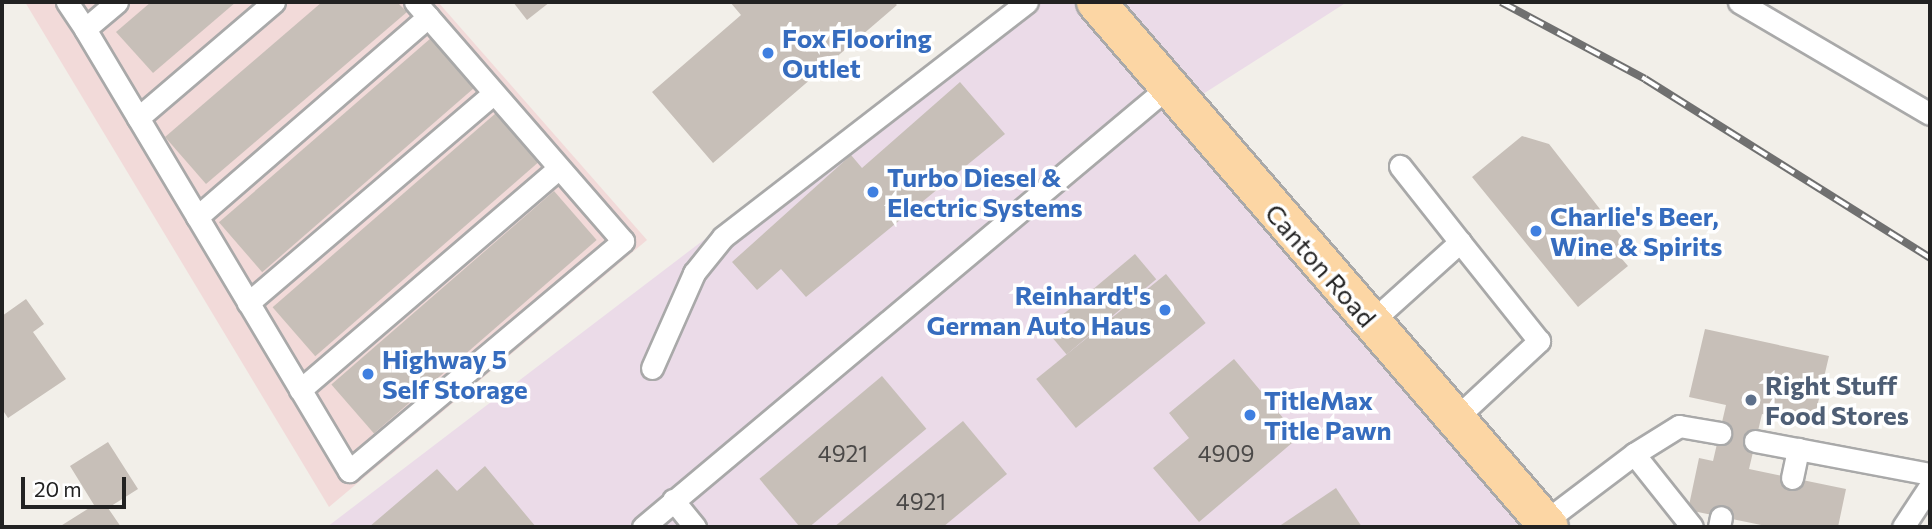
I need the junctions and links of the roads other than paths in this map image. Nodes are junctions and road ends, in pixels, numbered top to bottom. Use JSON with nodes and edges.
{"nodes":[{"id":1,"x":67,"y":2,"type":"edge"},
{"id":2,"x":117,"y":2,"type":"edge"},
{"id":3,"x":274,"y":2,"type":"edge"},
{"id":4,"x":1027,"y":2,"type":"edge"},
{"id":5,"x":1096,"y":2,"type":"edge"},
{"id":6,"x":1739,"y":2,"type":"edge"},
{"id":7,"x":421,"y":9,"type":"edge"},
{"id":8,"x":85,"y":29,"type":"junction"},
{"id":9,"x":1168,"y":87,"type":"junction"},
{"id":10,"x":494,"y":93,"type":"junction"},
{"id":11,"x":1930,"y":114,"type":"edge"},
{"id":12,"x":138,"y":118,"type":"junction"},
{"id":13,"x":1400,"y":166,"type":"dead end"},
{"id":14,"x":559,"y":168,"type":"junction"},
{"id":15,"x":197,"y":217,"type":"junction"},
{"id":16,"x":1460,"y":242,"type":"junction"},
{"id":17,"x":248,"y":303,"type":"junction"},
{"id":18,"x":1371,"y":322,"type":"junction"},
{"id":19,"x":652,"y":368,"type":"dead end"},
{"id":20,"x":300,"y":390,"type":"junction"},
{"id":21,"x":1455,"y":419,"type":"junction"},
{"id":22,"x":1720,"y":433,"type":"dead end"},
{"id":23,"x":1755,"y":441,"type":"dead end"},
{"id":24,"x":1798,"y":449,"type":"junction"},
{"id":25,"x":1634,"y":454,"type":"junction"},
{"id":26,"x":1930,"y":474,"type":"edge"},
{"id":27,"x":1792,"y":478,"type":"dead end"},
{"id":28,"x":1930,"y":486,"type":"edge"},
{"id":29,"x":673,"y":500,"type":"junction"},
{"id":30,"x":1546,"y":525,"type":"edge"},
{"id":31,"x":643,"y":527,"type":"edge"},
{"id":32,"x":695,"y":527,"type":"edge"},
{"id":33,"x":1692,"y":527,"type":"edge"},
{"id":34,"x":1903,"y":527,"type":"edge"}],
"edges":[{"from":1,"to":8,"type":"lane"},
{"from":2,"to":8,"type":"lane"},
{"from":3,"to":12,"type":"lane"},
{"from":4,"to":19,"type":"lane"},
{"from":5,"to":9,"type":"main road","name":"Canton Road"},
{"from":6,"to":11,"type":"lane"},
{"from":7,"to":10,"type":"lane"},
{"from":7,"to":15,"type":"lane"},
{"from":8,"to":12,"type":"lane"},
{"from":9,"to":18,"type":"main road","name":"Canton Road"},
{"from":9,"to":29,"type":"lane"},
{"from":10,"to":14,"type":"lane"},
{"from":10,"to":17,"type":"lane"},
{"from":12,"to":15,"type":"lane"},
{"from":13,"to":16,"type":"lane"},
{"from":14,"to":20,"type":"lane"},
{"from":14,"to":20,"type":"lane"},
{"from":15,"to":17,"type":"lane"},
{"from":16,"to":18,"type":"lane"},
{"from":16,"to":21,"type":"lane"},
{"from":17,"to":20,"type":"lane"},
{"from":18,"to":21,"type":"main road","name":"Canton Road"},
{"from":21,"to":30,"type":"main road","name":"Canton Road"},
{"from":22,"to":25,"type":"lane"},
{"from":23,"to":24,"type":"lane"},
{"from":24,"to":26,"type":"lane"},
{"from":24,"to":27,"type":"lane"},
{"from":25,"to":30,"type":"lane"},
{"from":25,"to":33,"type":"lane"},
{"from":28,"to":34,"type":"lane"},
{"from":29,"to":31,"type":"lane"},
{"from":29,"to":32,"type":"lane"}]}
